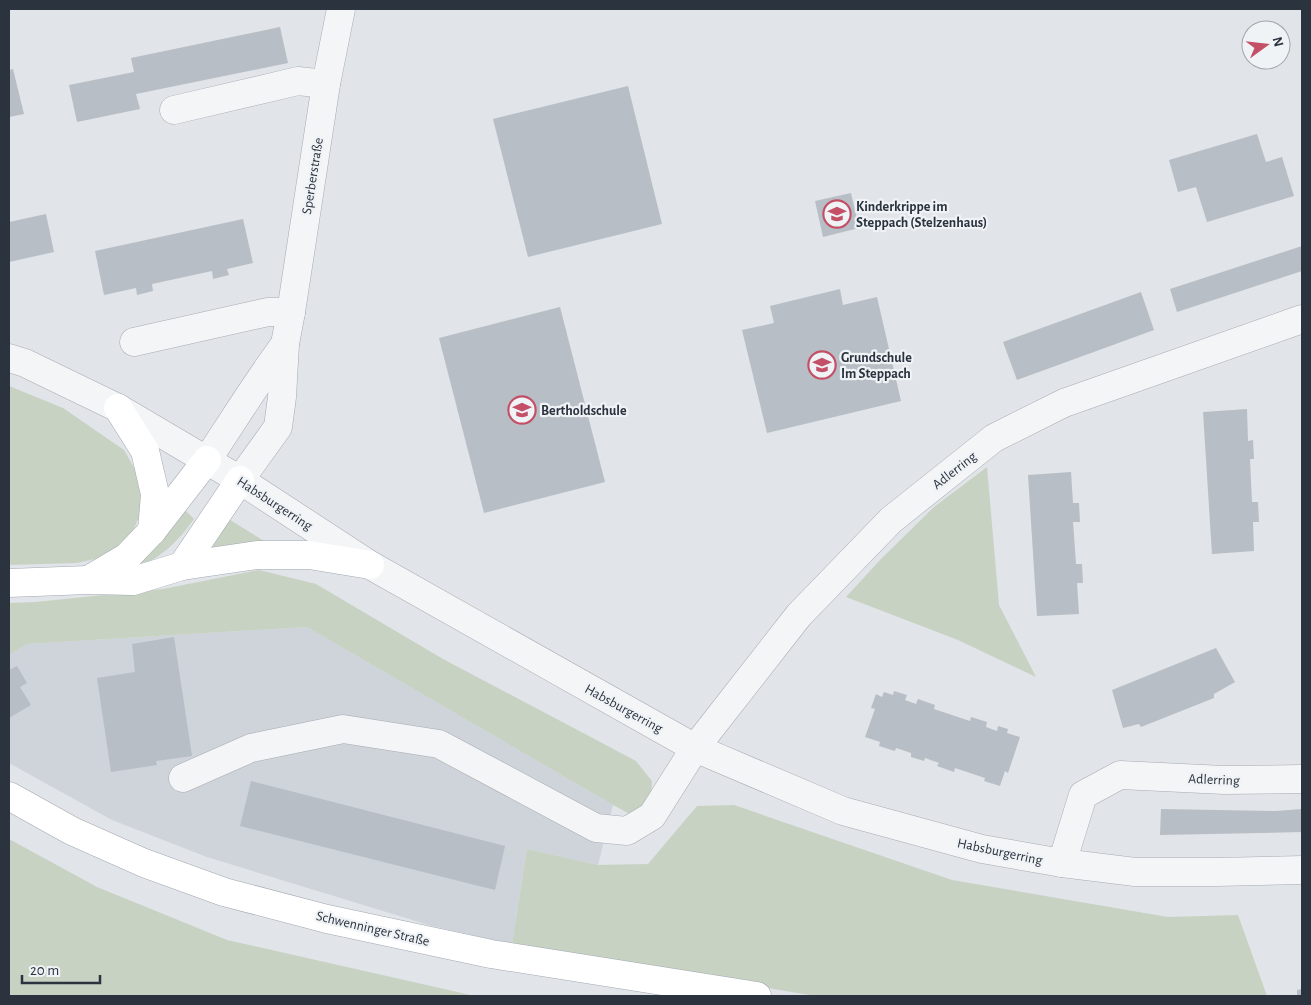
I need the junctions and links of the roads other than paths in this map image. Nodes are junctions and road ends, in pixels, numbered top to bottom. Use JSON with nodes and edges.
{"nodes":[{"id":1,"x":341,"y":9,"type":"edge"},
{"id":2,"x":326,"y":84,"type":"junction"},
{"id":3,"x":174,"y":110,"type":"dead end"},
{"id":4,"x":291,"y":312,"type":"junction"},
{"id":5,"x":1302,"y":319,"type":"edge"},
{"id":6,"x":134,"y":342,"type":"dead end"},
{"id":7,"x":285,"y":344,"type":"junction"},
{"id":8,"x":9,"y":358,"type":"edge"},
{"id":9,"x":118,"y":408,"type":"junction"},
{"id":10,"x":207,"y":460,"type":"junction"},
{"id":11,"x":240,"y":480,"type":"junction"},
{"id":12,"x":152,"y":531,"type":"junction"},
{"id":13,"x":370,"y":565,"type":"junction"},
{"id":14,"x":182,"y":566,"type":"junction"},
{"id":15,"x":88,"y":580,"type":"junction"},
{"id":16,"x":9,"y":583,"type":"edge"},
{"id":17,"x":695,"y":748,"type":"junction"},
{"id":18,"x":183,"y":778,"type":"dead end"},
{"id":19,"x":1302,"y":779,"type":"edge"},
{"id":20,"x":9,"y":796,"type":"edge"},
{"id":21,"x":1062,"y":863,"type":"junction"},
{"id":22,"x":1302,"y":870,"type":"edge"},
{"id":23,"x":757,"y":996,"type":"edge"}],
"edges":[{"from":1,"to":2,"type":"street","name":"Sperberstraße"},
{"from":2,"to":3,"type":"street"},
{"from":2,"to":4,"type":"street","name":"Sperberstraße"},
{"from":4,"to":6,"type":"street"},
{"from":4,"to":7,"type":"street","name":"Sperberstraße"},
{"from":5,"to":17,"type":"street","name":"Adlerring"},
{"from":7,"to":10,"type":"street","name":"Sperberstraße"},
{"from":7,"to":11,"type":"street","name":"Sperberstraße"},
{"from":8,"to":9,"type":"street","name":"Habsburgerring"},
{"from":9,"to":10,"type":"street","name":"Habsburgerring"},
{"from":9,"to":12,"type":"main road"},
{"from":10,"to":11,"type":"street","name":"Habsburgerring"},
{"from":10,"to":12,"type":"main road"},
{"from":11,"to":13,"type":"street","name":"Habsburgerring"},
{"from":11,"to":14,"type":"main road"},
{"from":12,"to":15,"type":"main road"},
{"from":13,"to":14,"type":"main road"},
{"from":13,"to":17,"type":"street","name":"Habsburgerring"},
{"from":14,"to":15,"type":"main road"},
{"from":15,"to":16,"type":"main road"},
{"from":17,"to":18,"type":"street","name":"Adlerring"},
{"from":17,"to":21,"type":"street","name":"Habsburgerring"},
{"from":19,"to":21,"type":"street","name":"Adlerring"},
{"from":20,"to":23,"type":"main road","name":"Schwenninger Straße"},
{"from":21,"to":22,"type":"street","name":"Habsburgerring"}]}
